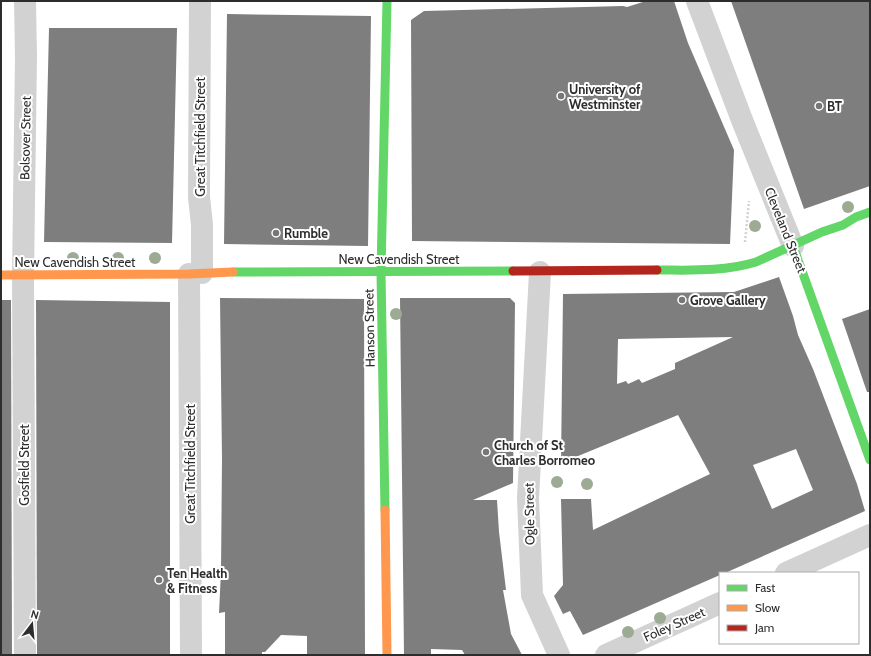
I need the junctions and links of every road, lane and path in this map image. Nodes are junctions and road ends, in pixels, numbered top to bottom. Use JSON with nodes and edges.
{"nodes":[{"id":1,"x":25,"y":1,"type":"edge"},
{"id":2,"x":200,"y":1,"type":"edge"},
{"id":3,"x":387,"y":1,"type":"edge"},
{"id":4,"x":697,"y":1,"type":"edge"},
{"id":5,"x":870,"y":212,"type":"edge"},
{"id":6,"x":793,"y":246,"type":"junction"},
{"id":7,"x":381,"y":272,"type":"junction"},
{"id":8,"x":540,"y":272,"type":"junction"},
{"id":9,"x":196,"y":273,"type":"junction"},
{"id":10,"x":1,"y":275,"type":"edge"},
{"id":11,"x":23,"y":276,"type":"junction"},
{"id":12,"x":870,"y":460,"type":"edge"},
{"id":13,"x":870,"y":535,"type":"edge"},
{"id":14,"x":788,"y":572,"type":"edge"},
{"id":15,"x":719,"y":603,"type":"edge"},
{"id":16,"x":25,"y":655,"type":"edge"},
{"id":17,"x":191,"y":655,"type":"edge"},
{"id":18,"x":387,"y":655,"type":"edge"},
{"id":19,"x":559,"y":655,"type":"edge"},
{"id":20,"x":606,"y":655,"type":"edge"}],
"edges":[{"from":1,"to":11,"type":"street","name":"Bolsover Street"},
{"from":2,"to":9,"type":"street","name":"Great Titchfield Street"},
{"from":3,"to":7,"type":"street","name":"Hanson Street"},
{"from":4,"to":6,"type":"street","name":"Cleveland Street"},
{"from":5,"to":6,"type":"street","name":"New Cavendish Street"},
{"from":6,"to":8,"type":"street","name":"New Cavendish Street"},
{"from":6,"to":12,"type":"street","name":"Cleveland Street"},
{"from":7,"to":8,"type":"street","name":"New Cavendish Street"},
{"from":7,"to":9,"type":"street","name":"New Cavendish Street"},
{"from":7,"to":18,"type":"street","name":"Hanson Street"},
{"from":8,"to":19,"type":"street","name":"Ogle Street"},
{"from":9,"to":11,"type":"street","name":"New Cavendish Street"},
{"from":9,"to":17,"type":"street","name":"Great Titchfield Street"},
{"from":10,"to":11,"type":"street","name":"New Cavendish Street"},
{"from":11,"to":16,"type":"street","name":"Gosfield Street"},
{"from":13,"to":14,"type":"street"},
{"from":15,"to":20,"type":"street","name":"Foley Street"}]}
